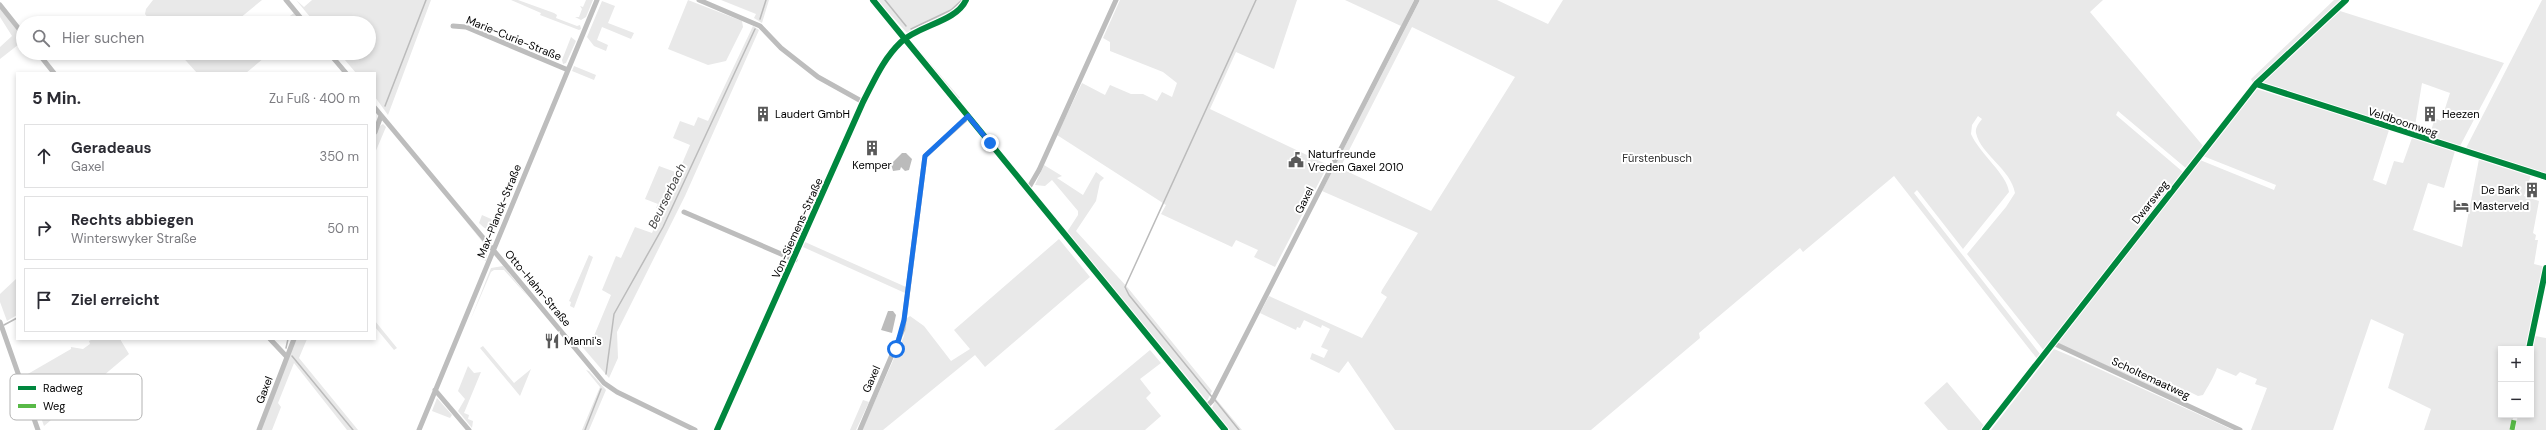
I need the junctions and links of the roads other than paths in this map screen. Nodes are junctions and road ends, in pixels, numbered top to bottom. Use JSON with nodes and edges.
{"nodes":[{"id":1,"x":286,"y":0,"type":"edge"},
{"id":2,"x":597,"y":0,"type":"edge"},
{"id":3,"x":699,"y":0,"type":"edge"},
{"id":4,"x":873,"y":0,"type":"edge"},
{"id":5,"x":966,"y":0,"type":"edge"},
{"id":6,"x":1116,"y":0,"type":"edge"},
{"id":7,"x":1417,"y":0,"type":"edge"},
{"id":8,"x":2346,"y":0,"type":"edge"},
{"id":9,"x":0,"y":5,"type":"edge"},
{"id":10,"x":299,"y":16,"type":"edge"},
{"id":11,"x":16,"y":25,"type":"edge"},
{"id":12,"x":453,"y":26,"type":"dead end"},
{"id":13,"x":904,"y":39,"type":"junction"},
{"id":14,"x":44,"y":60,"type":"edge"},
{"id":15,"x":335,"y":60,"type":"edge"},
{"id":16,"x":568,"y":70,"type":"junction"},
{"id":17,"x":53,"y":72,"type":"edge"},
{"id":18,"x":345,"y":72,"type":"edge"},
{"id":19,"x":2256,"y":84,"type":"junction"},
{"id":20,"x":863,"y":102,"type":"junction"},
{"id":21,"x":376,"y":109,"type":"edge"},
{"id":22,"x":381,"y":116,"type":"junction"},
{"id":23,"x":968,"y":116,"type":"junction"},
{"id":24,"x":376,"y":129,"type":"edge"},
{"id":25,"x":2546,"y":177,"type":"edge"},
{"id":26,"x":1028,"y":189,"type":"junction"},
{"id":27,"x":684,"y":212,"type":"dead end"},
{"id":28,"x":493,"y":250,"type":"junction"},
{"id":29,"x":794,"y":260,"type":"junction"},
{"id":30,"x":0,"y":322,"type":"edge"},
{"id":31,"x":271,"y":340,"type":"edge"},
{"id":32,"x":294,"y":340,"type":"edge"},
{"id":33,"x":2053,"y":343,"type":"junction"},
{"id":34,"x":287,"y":357,"type":"junction"},
{"id":35,"x":18,"y":374,"type":"edge"},
{"id":36,"x":435,"y":390,"type":"junction"},
{"id":37,"x":1206,"y":407,"type":"junction"},
{"id":38,"x":34,"y":420,"type":"edge"},
{"id":39,"x":38,"y":430,"type":"edge"},
{"id":40,"x":260,"y":430,"type":"edge"},
{"id":41,"x":419,"y":430,"type":"edge"},
{"id":42,"x":469,"y":430,"type":"edge"},
{"id":43,"x":695,"y":430,"type":"edge"},
{"id":44,"x":717,"y":430,"type":"edge"},
{"id":45,"x":860,"y":430,"type":"edge"},
{"id":46,"x":1225,"y":430,"type":"edge"},
{"id":47,"x":1985,"y":430,"type":"edge"},
{"id":48,"x":2240,"y":430,"type":"edge"}],
"edges":[{"from":1,"to":10,"type":"street"},
{"from":2,"to":16,"type":"street","name":"Max-Planck-Straße"},
{"from":3,"to":20,"type":"street"},
{"from":4,"to":13,"type":"street"},
{"from":5,"to":13,"type":"street","name":"Von-Siemens-Straße"},
{"from":6,"to":26,"type":"street"},
{"from":7,"to":37,"type":"street","name":"Gaxel"},
{"from":8,"to":19,"type":"street","name":"Dwarsweg"},
{"from":9,"to":11,"type":"street"},
{"from":12,"to":16,"type":"street","name":"Marie-Curie-Straße"},
{"from":13,"to":20,"type":"street","name":"Von-Siemens-Straße"},
{"from":13,"to":23,"type":"street"},
{"from":14,"to":17,"type":"street"},
{"from":15,"to":18,"type":"street"},
{"from":16,"to":28,"type":"street","name":"Max-Planck-Straße"},
{"from":19,"to":25,"type":"street","name":"Veldboomweg"},
{"from":19,"to":33,"type":"street","name":"Dwarsweg"},
{"from":20,"to":29,"type":"street","name":"Von-Siemens-Straße"},
{"from":21,"to":22,"type":"street","name":"Otto-Hahn-Straße"},
{"from":22,"to":24,"type":"street"},
{"from":22,"to":28,"type":"street","name":"Otto-Hahn-Straße"},
{"from":23,"to":26,"type":"street"},
{"from":23,"to":45,"type":"street","name":"Gaxel"},
{"from":26,"to":37,"type":"street"},
{"from":27,"to":29,"type":"street"},
{"from":28,"to":36,"type":"street","name":"Max-Planck-Straße"},
{"from":28,"to":43,"type":"street","name":"Otto-Hahn-Straße"},
{"from":29,"to":44,"type":"street","name":"Von-Siemens-Straße"},
{"from":30,"to":35,"type":"street"},
{"from":31,"to":34,"type":"street"},
{"from":32,"to":34,"type":"street","name":"Gaxel"},
{"from":33,"to":47,"type":"street","name":"Dwarsweg"},
{"from":33,"to":48,"type":"street","name":"Scholtemaatweg"},
{"from":34,"to":40,"type":"street","name":"Gaxel"},
{"from":36,"to":41,"type":"street","name":"Max-Planck-Straße"},
{"from":36,"to":42,"type":"street"},
{"from":37,"to":46,"type":"street"},
{"from":38,"to":39,"type":"street"}]}
